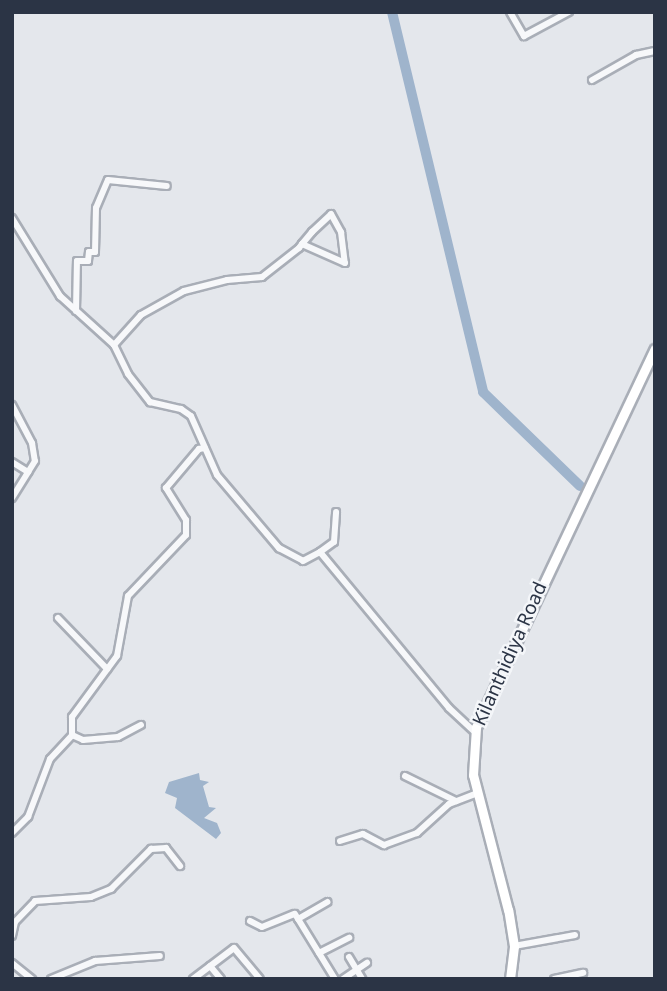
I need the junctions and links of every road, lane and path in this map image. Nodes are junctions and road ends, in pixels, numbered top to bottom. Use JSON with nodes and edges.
{"nodes":[{"id":1,"x":510,"y":12,"type":"edge"},
{"id":2,"x":569,"y":12,"type":"edge"},
{"id":3,"x":655,"y":51,"type":"edge"},
{"id":4,"x":592,"y":80,"type":"dead end"},
{"id":5,"x":167,"y":186,"type":"dead end"},
{"id":6,"x":12,"y":218,"type":"edge"},
{"id":7,"x":302,"y":244,"type":"junction"},
{"id":8,"x":76,"y":311,"type":"junction"},
{"id":9,"x":114,"y":345,"type":"junction"},
{"id":10,"x":655,"y":349,"type":"edge"},
{"id":11,"x":12,"y":405,"type":"edge"},
{"id":12,"x":205,"y":449,"type":"junction"},
{"id":13,"x":12,"y":462,"type":"edge"},
{"id":14,"x":28,"y":472,"type":"junction"},
{"id":15,"x":12,"y":498,"type":"edge"},
{"id":16,"x":336,"y":512,"type":"dead end"},
{"id":17,"x":320,"y":552,"type":"junction"},
{"id":18,"x":58,"y":618,"type":"dead end"},
{"id":19,"x":107,"y":669,"type":"junction"},
{"id":20,"x":141,"y":725,"type":"dead end"},
{"id":21,"x":475,"y":732,"type":"junction"},
{"id":22,"x":72,"y":736,"type":"junction"},
{"id":23,"x":405,"y":776,"type":"dead end"},
{"id":24,"x":478,"y":793,"type":"junction"},
{"id":25,"x":456,"y":801,"type":"junction"},
{"id":26,"x":12,"y":833,"type":"edge"},
{"id":27,"x":340,"y":841,"type":"dead end"},
{"id":28,"x":180,"y":866,"type":"dead end"},
{"id":29,"x":327,"y":902,"type":"dead end"},
{"id":30,"x":298,"y":919,"type":"junction"},
{"id":31,"x":250,"y":921,"type":"dead end"},
{"id":32,"x":575,"y":935,"type":"dead end"},
{"id":33,"x":12,"y":936,"type":"edge"},
{"id":34,"x":349,"y":938,"type":"dead end"},
{"id":35,"x":514,"y":946,"type":"junction"},
{"id":36,"x":319,"y":953,"type":"junction"},
{"id":37,"x":160,"y":956,"type":"dead end"},
{"id":38,"x":349,"y":957,"type":"dead end"},
{"id":39,"x":12,"y":963,"type":"edge"},
{"id":40,"x":367,"y":963,"type":"dead end"},
{"id":41,"x":210,"y":966,"type":"junction"},
{"id":42,"x":357,"y":970,"type":"junction"},
{"id":43,"x":583,"y":973,"type":"dead end"},
{"id":44,"x":32,"y":979,"type":"edge"},
{"id":45,"x":51,"y":979,"type":"edge"},
{"id":46,"x":193,"y":979,"type":"edge"},
{"id":47,"x":221,"y":979,"type":"edge"},
{"id":48,"x":260,"y":979,"type":"edge"},
{"id":49,"x":335,"y":979,"type":"edge"},
{"id":50,"x":343,"y":979,"type":"edge"},
{"id":51,"x":362,"y":979,"type":"edge"},
{"id":52,"x":510,"y":979,"type":"edge"},
{"id":53,"x":554,"y":979,"type":"edge"}],
"edges":[{"from":1,"to":2,"type":"street"},
{"from":3,"to":4,"type":"street"},
{"from":5,"to":8,"type":"street"},
{"from":6,"to":8,"type":"street"},
{"from":7,"to":7,"type":"street"},
{"from":7,"to":9,"type":"street"},
{"from":8,"to":9,"type":"street"},
{"from":9,"to":12,"type":"street"},
{"from":10,"to":21,"type":"street","name":"Kilanthidiya Road"},
{"from":11,"to":14,"type":"street"},
{"from":12,"to":17,"type":"street"},
{"from":12,"to":19,"type":"street"},
{"from":13,"to":14,"type":"street"},
{"from":14,"to":15,"type":"street"},
{"from":16,"to":17,"type":"street"},
{"from":17,"to":21,"type":"street"},
{"from":18,"to":19,"type":"street"},
{"from":19,"to":22,"type":"street"},
{"from":20,"to":22,"type":"street"},
{"from":21,"to":24,"type":"street","name":"Kilanthidiya Road"},
{"from":22,"to":26,"type":"street"},
{"from":23,"to":25,"type":"street"},
{"from":24,"to":25,"type":"street"},
{"from":24,"to":35,"type":"street","name":"Kilanthidiya Road"},
{"from":25,"to":27,"type":"street"},
{"from":28,"to":33,"type":"street"},
{"from":29,"to":30,"type":"street"},
{"from":30,"to":31,"type":"street"},
{"from":30,"to":36,"type":"street"},
{"from":32,"to":35,"type":"street"},
{"from":34,"to":36,"type":"street"},
{"from":35,"to":52,"type":"street","name":"Kilanthidiya Road"},
{"from":36,"to":49,"type":"street"},
{"from":37,"to":45,"type":"street"},
{"from":38,"to":42,"type":"street"},
{"from":39,"to":44,"type":"street"},
{"from":40,"to":42,"type":"street"},
{"from":41,"to":46,"type":"street"},
{"from":41,"to":47,"type":"street"},
{"from":41,"to":48,"type":"street"},
{"from":42,"to":50,"type":"street"},
{"from":42,"to":51,"type":"street"},
{"from":43,"to":53,"type":"street"}]}
